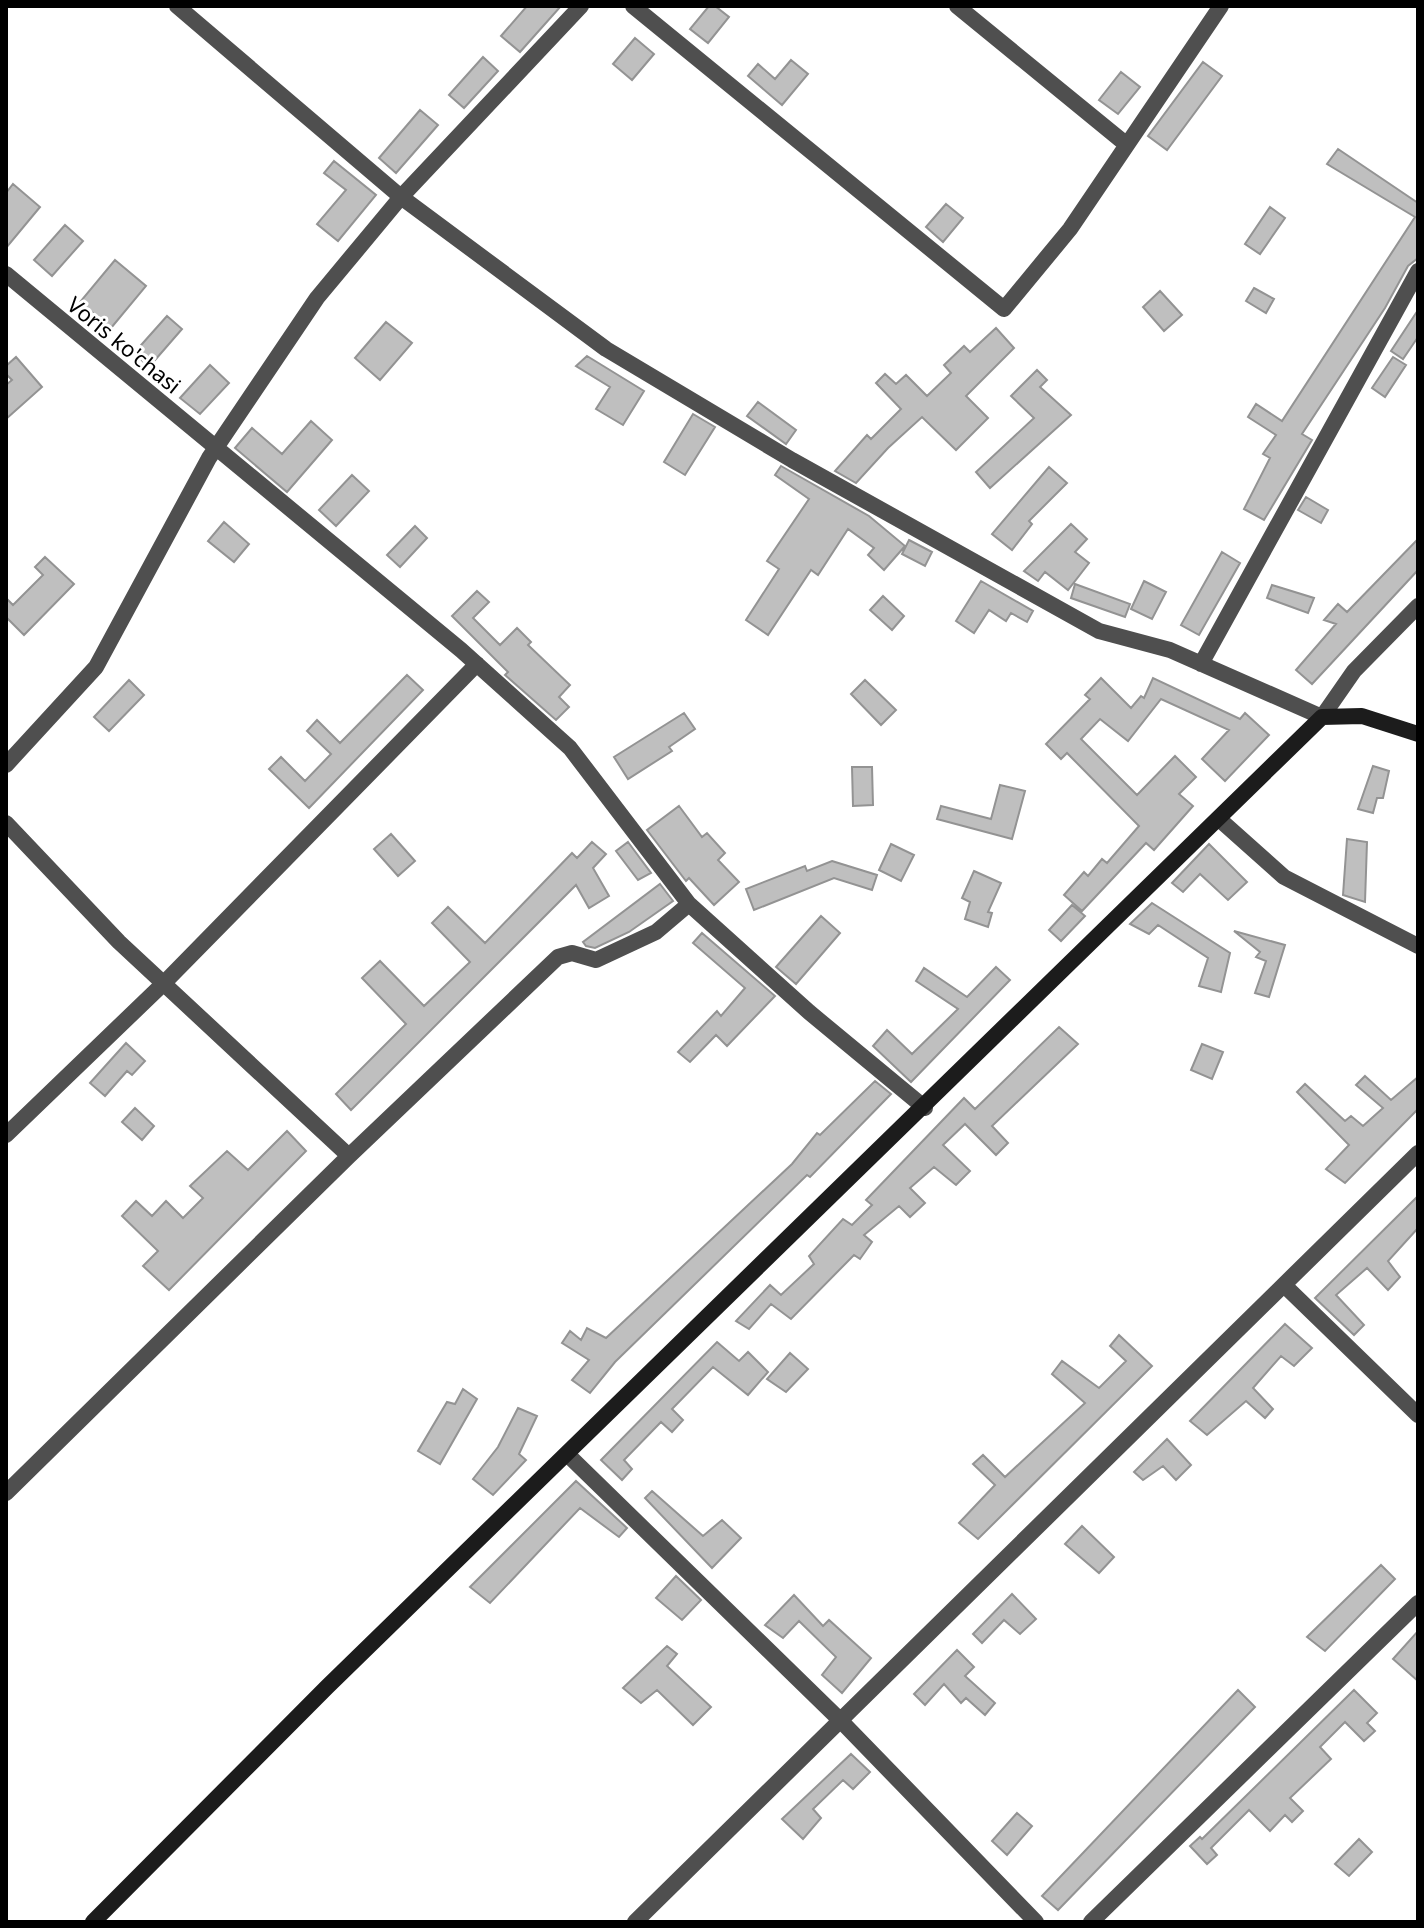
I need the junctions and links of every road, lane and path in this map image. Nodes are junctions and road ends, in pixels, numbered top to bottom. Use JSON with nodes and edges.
{"nodes":[{"id":1,"x":177,"y":6,"type":"edge"},
{"id":2,"x":581,"y":6,"type":"edge"},
{"id":3,"x":633,"y":6,"type":"edge"},
{"id":4,"x":957,"y":6,"type":"edge"},
{"id":5,"x":1221,"y":6,"type":"edge"},
{"id":6,"x":1127,"y":145,"type":"junction"},
{"id":7,"x":401,"y":197,"type":"junction"},
{"id":8,"x":1418,"y":271,"type":"edge"},
{"id":9,"x":6,"y":274,"type":"edge"},
{"id":10,"x":216,"y":448,"type":"junction"},
{"id":11,"x":1418,"y":606,"type":"edge"},
{"id":12,"x":477,"y":664,"type":"junction"},
{"id":13,"x":1201,"y":664,"type":"junction"},
{"id":14,"x":1322,"y":717,"type":"junction"},
{"id":15,"x":1418,"y":734,"type":"edge"},
{"id":16,"x":6,"y":765,"type":"edge"},
{"id":17,"x":1219,"y":819,"type":"junction"},
{"id":18,"x":6,"y":823,"type":"edge"},
{"id":19,"x":689,"y":904,"type":"junction"},
{"id":20,"x":1418,"y":946,"type":"edge"},
{"id":21,"x":164,"y":983,"type":"junction"},
{"id":22,"x":925,"y":1108,"type":"junction"},
{"id":23,"x":6,"y":1135,"type":"edge"},
{"id":24,"x":1418,"y":1153,"type":"edge"},
{"id":25,"x":349,"y":1156,"type":"junction"},
{"id":26,"x":1284,"y":1285,"type":"junction"},
{"id":27,"x":1418,"y":1415,"type":"edge"},
{"id":28,"x":568,"y":1455,"type":"junction"},
{"id":29,"x":6,"y":1493,"type":"edge"},
{"id":30,"x":1418,"y":1603,"type":"edge"},
{"id":31,"x":841,"y":1721,"type":"junction"},
{"id":32,"x":93,"y":1922,"type":"edge"},
{"id":33,"x":635,"y":1922,"type":"edge"},
{"id":34,"x":1036,"y":1922,"type":"edge"},
{"id":35,"x":1091,"y":1922,"type":"edge"}],
"edges":[{"from":1,"to":7,"type":"street"},
{"from":2,"to":7,"type":"street"},
{"from":3,"to":6,"type":"street"},
{"from":4,"to":6,"type":"street"},
{"from":5,"to":6,"type":"street"},
{"from":7,"to":10,"type":"street"},
{"from":7,"to":13,"type":"street"},
{"from":8,"to":13,"type":"street"},
{"from":9,"to":10,"type":"street","name":"Voris ko'chasi"},
{"from":10,"to":12,"type":"street","name":"Voris ko'chasi"},
{"from":10,"to":16,"type":"street"},
{"from":11,"to":14,"type":"street"},
{"from":12,"to":19,"type":"street","name":"Voris ko'chasi"},
{"from":12,"to":21,"type":"street"},
{"from":13,"to":14,"type":"street"},
{"from":14,"to":15,"type":"street"},
{"from":14,"to":17,"type":"street"},
{"from":17,"to":20,"type":"street"},
{"from":17,"to":22,"type":"street"},
{"from":18,"to":21,"type":"street"},
{"from":19,"to":22,"type":"street","name":"Voris ko'chasi"},
{"from":19,"to":25,"type":"street"},
{"from":21,"to":23,"type":"street"},
{"from":21,"to":25,"type":"street"},
{"from":22,"to":28,"type":"street"},
{"from":24,"to":26,"type":"street"},
{"from":25,"to":29,"type":"street"},
{"from":26,"to":27,"type":"street"},
{"from":26,"to":31,"type":"street"},
{"from":28,"to":31,"type":"street"},
{"from":28,"to":32,"type":"street"},
{"from":30,"to":35,"type":"street"},
{"from":31,"to":33,"type":"street"},
{"from":31,"to":34,"type":"street"}]}
